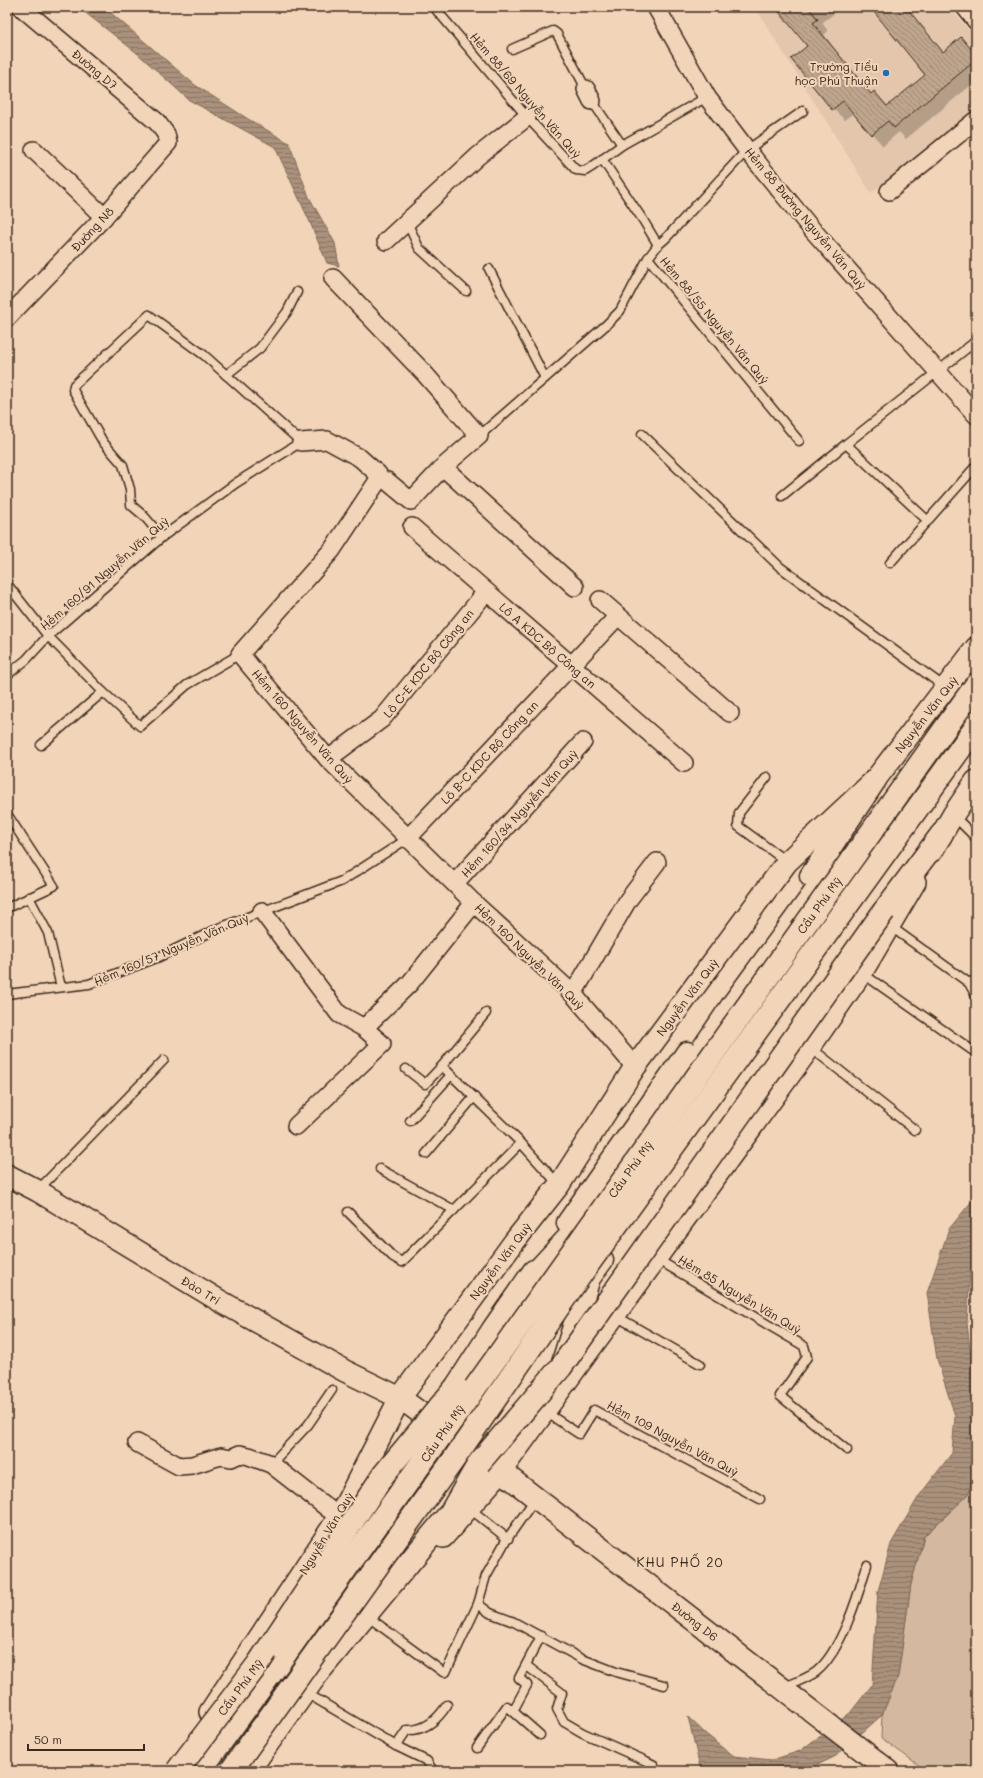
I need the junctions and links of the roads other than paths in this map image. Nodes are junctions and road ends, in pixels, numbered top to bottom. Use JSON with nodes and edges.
{"nodes":[{"id":1,"x":21,"y":7,"type":"edge"},
{"id":2,"x":445,"y":7,"type":"edge"},
{"id":3,"x":656,"y":7,"type":"edge"},
{"id":4,"x":965,"y":7,"type":"edge"},
{"id":5,"x":436,"y":10,"type":"edge"},
{"id":6,"x":976,"y":21,"type":"edge"},
{"id":7,"x":512,"y":49,"type":"dead end"},
{"id":8,"x":706,"y":97,"type":"junction"},
{"id":9,"x":803,"y":111,"type":"dead end"},
{"id":10,"x":527,"y":117,"type":"junction"},
{"id":11,"x":976,"y":120,"type":"edge"},
{"id":12,"x":166,"y":134,"type":"joint"},
{"id":13,"x":622,"y":146,"type":"junction"},
{"id":14,"x":34,"y":150,"type":"dead end"},
{"id":15,"x":747,"y":150,"type":"junction"},
{"id":16,"x":602,"y":159,"type":"junction"},
{"id":17,"x":889,"y":191,"type":"dead end"},
{"id":18,"x":104,"y":217,"type":"junction"},
{"id":19,"x":407,"y":222,"type":"junction"},
{"id":20,"x":386,"y":241,"type":"dead end"},
{"id":21,"x":658,"y":245,"type":"junction"},
{"id":22,"x":648,"y":258,"type":"junction"},
{"id":23,"x":489,"y":269,"type":"dead end"},
{"id":24,"x":334,"y":278,"type":"dead end"},
{"id":25,"x":466,"y":291,"type":"dead end"},
{"id":26,"x":296,"y":292,"type":"dead end"},
{"id":27,"x":7,"y":318,"type":"edge"},
{"id":28,"x":976,"y":341,"type":"edge"},
{"id":29,"x":938,"y":371,"type":"junction"},
{"id":30,"x":226,"y":375,"type":"junction"},
{"id":31,"x":545,"y":378,"type":"junction"},
{"id":32,"x":976,"y":415,"type":"edge"},
{"id":33,"x":642,"y":434,"type":"dead end"},
{"id":34,"x":479,"y":436,"type":"junction"},
{"id":35,"x":799,"y":440,"type":"dead end"},
{"id":36,"x":301,"y":442,"type":"junction"},
{"id":37,"x":846,"y":444,"type":"junction"},
{"id":38,"x":976,"y":466,"type":"edge"},
{"id":39,"x":443,"y":467,"type":"junction"},
{"id":40,"x":379,"y":478,"type":"junction"},
{"id":41,"x":782,"y":496,"type":"dead end"},
{"id":42,"x":928,"y":521,"type":"junction"},
{"id":43,"x":412,"y":527,"type":"dead end"},
{"id":44,"x":162,"y":537,"type":"junction"},
{"id":45,"x":890,"y":563,"type":"dead end"},
{"id":46,"x":7,"y":584,"type":"edge"},
{"id":47,"x":575,"y":587,"type":"dead end"},
{"id":48,"x":486,"y":592,"type":"junction"},
{"id":49,"x":600,"y":600,"type":"dead end"},
{"id":50,"x":618,"y":616,"type":"junction"},
{"id":51,"x":48,"y":636,"type":"junction"},
{"id":52,"x":976,"y":648,"type":"edge"},
{"id":53,"x":240,"y":654,"type":"junction"},
{"id":54,"x":571,"y":666,"type":"junction"},
{"id":55,"x":976,"y":672,"type":"edge"},
{"id":56,"x":7,"y":675,"type":"edge"},
{"id":57,"x":976,"y":685,"type":"edge"},
{"id":58,"x":947,"y":688,"type":"junction"},
{"id":59,"x":103,"y":692,"type":"junction"},
{"id":60,"x":730,"y":713,"type":"dead end"},
{"id":61,"x":976,"y":726,"type":"edge"},
{"id":62,"x":976,"y":739,"type":"edge"},
{"id":63,"x":583,"y":742,"type":"dead end"},
{"id":64,"x":41,"y":745,"type":"dead end"},
{"id":65,"x":328,"y":759,"type":"junction"},
{"id":66,"x":684,"y":763,"type":"dead end"},
{"id":67,"x":767,"y":777,"type":"dead end"},
{"id":68,"x":874,"y":780,"type":"junction"},
{"id":69,"x":976,"y":781,"type":"edge"},
{"id":70,"x":7,"y":814,"type":"edge"},
{"id":71,"x":953,"y":815,"type":"junction"},
{"id":72,"x":941,"y":836,"type":"joint"},
{"id":73,"x":976,"y":838,"type":"edge"},
{"id":74,"x":407,"y":839,"type":"junction"},
{"id":75,"x":657,"y":862,"type":"dead end"},
{"id":76,"x":787,"y":862,"type":"junction"},
{"id":77,"x":821,"y":862,"type":"joint"},
{"id":78,"x":455,"y":883,"type":"junction"},
{"id":79,"x":29,"y":897,"type":"junction"},
{"id":80,"x":474,"y":903,"type":"junction"},
{"id":81,"x":7,"y":908,"type":"edge"},
{"id":82,"x":262,"y":911,"type":"junction"},
{"id":83,"x":887,"y":918,"type":"junction"},
{"id":84,"x":862,"y":972,"type":"junction"},
{"id":85,"x":973,"y":981,"type":"edge"},
{"id":86,"x":61,"y":987,"type":"junction"},
{"id":87,"x":7,"y":994,"type":"edge"},
{"id":88,"x":572,"y":994,"type":"junction"},
{"id":89,"x":976,"y":996,"type":"edge"},
{"id":90,"x":486,"y":1013,"type":"dead end"},
{"id":91,"x":364,"y":1028,"type":"junction"},
{"id":92,"x":810,"y":1047,"type":"junction"},
{"id":93,"x":976,"y":1053,"type":"edge"},
{"id":94,"x":164,"y":1060,"type":"dead end"},
{"id":95,"x":442,"y":1066,"type":"junction"},
{"id":96,"x":635,"y":1067,"type":"junction"},
{"id":97,"x":406,"y":1069,"type":"dead end"},
{"id":98,"x":452,"y":1075,"type":"junction"},
{"id":99,"x":474,"y":1097,"type":"junction"},
{"id":100,"x":410,"y":1121,"type":"dead end"},
{"id":101,"x":296,"y":1126,"type":"dead end"},
{"id":102,"x":915,"y":1130,"type":"dead end"},
{"id":103,"x":521,"y":1143,"type":"junction"},
{"id":104,"x":426,"y":1154,"type":"dead end"},
{"id":105,"x":380,"y":1169,"type":"dead end"},
{"id":106,"x":7,"y":1175,"type":"edge"},
{"id":107,"x":559,"y":1185,"type":"junction"},
{"id":108,"x":38,"y":1191,"type":"junction"},
{"id":109,"x":454,"y":1210,"type":"junction"},
{"id":110,"x":348,"y":1212,"type":"dead end"},
{"id":111,"x":655,"y":1258,"type":"junction"},
{"id":112,"x":526,"y":1282,"type":"junction"},
{"id":113,"x":613,"y":1315,"type":"junction"},
{"id":114,"x":700,"y":1364,"type":"dead end"},
{"id":115,"x":561,"y":1367,"type":"junction"},
{"id":116,"x":456,"y":1387,"type":"junction"},
{"id":117,"x":332,"y":1390,"type":"dead end"},
{"id":118,"x":400,"y":1398,"type":"junction"},
{"id":119,"x":544,"y":1411,"type":"junction"},
{"id":120,"x":137,"y":1443,"type":"dead end"},
{"id":121,"x":847,"y":1450,"type":"dead end"},
{"id":122,"x":479,"y":1463,"type":"junction"},
{"id":123,"x":271,"y":1464,"type":"junction"},
{"id":124,"x":501,"y":1471,"type":"junction"},
{"id":125,"x":536,"y":1498,"type":"junction"},
{"id":126,"x":760,"y":1499,"type":"dead end"},
{"id":127,"x":468,"y":1508,"type":"junction"},
{"id":128,"x":339,"y":1517,"type":"junction"},
{"id":129,"x":508,"y":1539,"type":"junction"},
{"id":130,"x":867,"y":1565,"type":"dead end"},
{"id":131,"x":478,"y":1604,"type":"junction"},
{"id":132,"x":371,"y":1619,"type":"junction"},
{"id":133,"x":541,"y":1636,"type":"junction"},
{"id":134,"x":286,"y":1653,"type":"junction"},
{"id":135,"x":305,"y":1666,"type":"junction"},
{"id":136,"x":526,"y":1666,"type":"junction"},
{"id":137,"x":664,"y":1685,"type":"dead end"},
{"id":138,"x":782,"y":1688,"type":"junction"},
{"id":139,"x":313,"y":1697,"type":"junction"},
{"id":140,"x":447,"y":1705,"type":"dead end"},
{"id":141,"x":513,"y":1711,"type":"junction"},
{"id":142,"x":540,"y":1735,"type":"dead end"},
{"id":143,"x":396,"y":1746,"type":"junction"},
{"id":144,"x":476,"y":1748,"type":"dead end"},
{"id":145,"x":165,"y":1771,"type":"edge"},
{"id":146,"x":177,"y":1771,"type":"edge"},
{"id":147,"x":200,"y":1771,"type":"edge"},
{"id":148,"x":231,"y":1771,"type":"edge"},
{"id":149,"x":248,"y":1771,"type":"edge"},
{"id":150,"x":261,"y":1771,"type":"edge"},
{"id":151,"x":433,"y":1771,"type":"edge"},
{"id":152,"x":652,"y":1771,"type":"edge"},
{"id":153,"x":889,"y":1771,"type":"edge"}],
"edges":[{"from":1,"to":12,"type":"street","name":"Đường D7"},
{"from":2,"to":5,"type":"lane"},
{"from":3,"to":8,"type":"street","name":"Hẻm 88 Đường Nguyễn Văn Quỳ"},
{"from":4,"to":6,"type":"street"},
{"from":5,"to":10,"type":"lane","name":"Hẻm 88/69 Nguyễn Văn Quỳ"},
{"from":7,"to":13,"type":"lane"},
{"from":8,"to":13,"type":"lane","name":"Hẻm 88/69 Nguyễn Văn Quỳ"},
{"from":8,"to":15,"type":"street","name":"Hẻm 88 Đường Nguyễn Văn Quỳ"},
{"from":9,"to":15,"type":"lane"},
{"from":10,"to":16,"type":"lane","name":"Hẻm 88/69 Nguyễn Văn Quỳ"},
{"from":10,"to":19,"type":"street"},
{"from":11,"to":17,"type":"street"},
{"from":12,"to":18,"type":"street","name":"Đường N8"},
{"from":13,"to":16,"type":"lane","name":"Hẻm 88/69 Nguyễn Văn Quỳ"},
{"from":14,"to":18,"type":"street"},
{"from":15,"to":21,"type":"lane"},
{"from":15,"to":29,"type":"street","name":"Hẻm 88 Đường Nguyễn Văn Quỳ"},
{"from":16,"to":21,"type":"lane"},
{"from":18,"to":27,"type":"street","name":"Đường N8"},
{"from":19,"to":20,"type":"street"},
{"from":19,"to":25,"type":"lane"},
{"from":21,"to":22,"type":"lane"},
{"from":22,"to":31,"type":"lane","name":"Hẻm 88/55 Nguyễn Văn Quý"},
{"from":22,"to":35,"type":"lane","name":"Hẻm 88/55 Nguyễn Văn Quý"},
{"from":23,"to":31,"type":"lane"},
{"from":24,"to":34,"type":"street"},
{"from":26,"to":30,"type":"lane"},
{"from":28,"to":29,"type":"lane"},
{"from":29,"to":32,"type":"street","name":"Hẻm 88 Đường Nguyễn Văn Quỳ"},
{"from":29,"to":37,"type":"lane"},
{"from":30,"to":36,"type":"lane"},
{"from":30,"to":44,"type":"lane"},
{"from":31,"to":34,"type":"lane","name":"Hẻm 88/55 Nguyễn Văn Quý"},
{"from":33,"to":58,"type":"lane"},
{"from":34,"to":39,"type":"street"},
{"from":36,"to":40,"type":"street"},
{"from":36,"to":44,"type":"lane","name":"Hẻm 160/91 Nguyễn Văn Quỳ"},
{"from":37,"to":41,"type":"lane"},
{"from":37,"to":42,"type":"lane"},
{"from":38,"to":42,"type":"lane"},
{"from":39,"to":40,"type":"street"},
{"from":39,"to":47,"type":"street"},
{"from":40,"to":53,"type":"street"},
{"from":42,"to":45,"type":"lane"},
{"from":43,"to":48,"type":"street","name":"Lô A KDC Bộ Công an"},
{"from":44,"to":51,"type":"lane","name":"Hẻm 160/91 Nguyễn Văn Quỳ"},
{"from":46,"to":51,"type":"lane"},
{"from":48,"to":54,"type":"street","name":"Lô A KDC Bộ Công an"},
{"from":48,"to":65,"type":"street","name":"Lô C-E KDC Bộ Công an"},
{"from":49,"to":50,"type":"street"},
{"from":50,"to":54,"type":"street","name":"Lô B-C KDC Bộ Công an"},
{"from":50,"to":60,"type":"street"},
{"from":51,"to":56,"type":"lane","name":"Hẻm 160/91 Nguyễn Văn Quỳ"},
{"from":51,"to":59,"type":"lane"},
{"from":52,"to":58,"type":"street","name":"Nguyễn Văn Quỳ"},
{"from":53,"to":59,"type":"lane"},
{"from":53,"to":65,"type":"street","name":"Hẻm 160 Nguyễn Văn Quỳ"},
{"from":54,"to":66,"type":"street","name":"Lô A KDC Bộ Công an"},
{"from":54,"to":74,"type":"street","name":"Lô B-C KDC Bộ Công an"},
{"from":55,"to":112,"type":"main road","name":"Cầu Phú Mỹ"},
{"from":57,"to":134,"type":"main road","name":"Cầu Phú Mỹ","bridge":true},
{"from":58,"to":68,"type":"street","name":"Nguyễn Văn Quỳ"},
{"from":59,"to":64,"type":"lane"},
{"from":61,"to":135,"type":"main road","name":"Cầu Phú Mỹ","bridge":true},
{"from":62,"to":115,"type":"main road","name":"Cầu Phú Mỹ"},
{"from":63,"to":78,"type":"street","name":"Hẻm 160/34 Nguyễn Văn Quỳ"},
{"from":65,"to":74,"type":"street","name":"Hẻm 160 Nguyễn Văn Quỳ"},
{"from":67,"to":76,"type":"lane"},
{"from":68,"to":76,"type":"street","name":"Nguyễn Văn Quỳ"},
{"from":68,"to":77,"type":"main road","name":"Nguyễn Văn Quỳ"},
{"from":69,"to":71,"type":"street"},
{"from":70,"to":79,"type":"lane"},
{"from":71,"to":72,"type":"street"},
{"from":71,"to":73,"type":"lane"},
{"from":72,"to":83,"type":"main road"},
{"from":74,"to":78,"type":"street","name":"Hẻm 160 Nguyễn Văn Quỳ"},
{"from":74,"to":82,"type":"lane","name":"Hẻm 160/57 Nguyễn Văn Quỳ"},
{"from":75,"to":88,"type":"street"},
{"from":76,"to":96,"type":"street","name":"Nguyễn Văn Quỳ"},
{"from":77,"to":112,"type":"main road","name":"Cầu Phú Mỹ"},
{"from":78,"to":80,"type":"street","name":"Hẻm 160 Nguyễn Văn Quỳ"},
{"from":79,"to":81,"type":"lane"},
{"from":79,"to":86,"type":"lane"},
{"from":80,"to":88,"type":"street","name":"Hẻm 160 Nguyễn Văn Quỳ"},
{"from":80,"to":91,"type":"street"},
{"from":82,"to":86,"type":"lane","name":"Hẻm 160/57 Nguyễn Văn Quỳ"},
{"from":82,"to":91,"type":"street","name":"Hẻm 160/57 Nguyễn Văn Quỳ"},
{"from":83,"to":84,"type":"street"},
{"from":83,"to":85,"type":"lane"},
{"from":83,"to":115,"type":"main road","name":"Cầu Phú Mỹ","bridge":true},
{"from":84,"to":92,"type":"street"},
{"from":84,"to":93,"type":"lane"},
{"from":85,"to":89,"type":"lane"},
{"from":86,"to":87,"type":"lane","name":"Hẻm 160/57 Nguyễn Văn Quỳ"},
{"from":88,"to":96,"type":"street","name":"Hẻm 160 Nguyễn Văn Quỳ"},
{"from":90,"to":95,"type":"lane"},
{"from":91,"to":101,"type":"street","name":"Hẻm 160/57 Nguyễn Văn Quỳ"},
{"from":92,"to":102,"type":"lane"},
{"from":92,"to":111,"type":"street"},
{"from":94,"to":108,"type":"lane"},
{"from":95,"to":97,"type":"lane"},
{"from":95,"to":98,"type":"lane"},
{"from":96,"to":107,"type":"street","name":"Nguyễn Văn Quỳ"},
{"from":98,"to":99,"type":"lane"},
{"from":98,"to":100,"type":"lane"},
{"from":99,"to":103,"type":"lane"},
{"from":99,"to":104,"type":"lane"},
{"from":103,"to":107,"type":"lane"},
{"from":103,"to":109,"type":"lane"},
{"from":105,"to":109,"type":"lane"},
{"from":106,"to":108,"type":"street","name":"Đào Trí"},
{"from":107,"to":118,"type":"street","name":"Nguyễn Văn Quỳ"},
{"from":108,"to":118,"type":"street","name":"Đào Trí"},
{"from":109,"to":110,"type":"lane"},
{"from":111,"to":113,"type":"street"},
{"from":111,"to":121,"type":"lane","name":"Hẻm 85 Nguyễn Văn Quỳ"},
{"from":112,"to":116,"type":"main road","name":"Cầu Phú Mỹ"},
{"from":113,"to":114,"type":"lane"},
{"from":113,"to":119,"type":"street"},
{"from":115,"to":122,"type":"main road","name":"Cầu Phú Mỹ","bridge":true},
{"from":116,"to":134,"type":"main road","name":"Cầu Phú Mỹ","bridge":true},
{"from":116,"to":146,"type":"main road","name":"Cầu Phú Mỹ","bridge":true},
{"from":117,"to":123,"type":"lane"},
{"from":118,"to":124,"type":"street","name":"Đào Trí"},
{"from":118,"to":128,"type":"street","name":"Nguyễn Văn Quỳ"},
{"from":119,"to":124,"type":"street"},
{"from":119,"to":126,"type":"lane","name":"Hẻm 109 Nguyễn Văn Quỳ"},
{"from":120,"to":123,"type":"street"},
{"from":122,"to":135,"type":"main road","name":"Cầu Phú Mỹ","bridge":true},
{"from":122,"to":149,"type":"main road","name":"Cầu Phú Mỹ"},
{"from":123,"to":128,"type":"street"},
{"from":124,"to":125,"type":"street","name":"Đường D6"},
{"from":124,"to":127,"type":"street"},
{"from":125,"to":129,"type":"lane"},
{"from":125,"to":138,"type":"street","name":"Đường D6"},
{"from":127,"to":129,"type":"lane"},
{"from":127,"to":132,"type":"street"},
{"from":128,"to":145,"type":"street","name":"Nguyễn Văn Quỳ"},
{"from":129,"to":131,"type":"lane"},
{"from":130,"to":138,"type":"lane"},
{"from":131,"to":132,"type":"lane"},
{"from":131,"to":133,"type":"lane"},
{"from":132,"to":139,"type":"street"},
{"from":133,"to":136,"type":"lane"},
{"from":133,"to":137,"type":"lane"},
{"from":134,"to":147,"type":"main road","name":"Cầu Phú Mỹ"},
{"from":135,"to":148,"type":"main road","name":"Cầu Phú Mỹ","bridge":true},
{"from":136,"to":141,"type":"lane"},
{"from":136,"to":152,"type":"lane"},
{"from":138,"to":153,"type":"street","name":"Đường D6"},
{"from":139,"to":143,"type":"lane"},
{"from":139,"to":150,"type":"street"},
{"from":140,"to":143,"type":"lane"},
{"from":141,"to":142,"type":"lane"},
{"from":141,"to":144,"type":"lane"},
{"from":143,"to":151,"type":"lane"}]}
